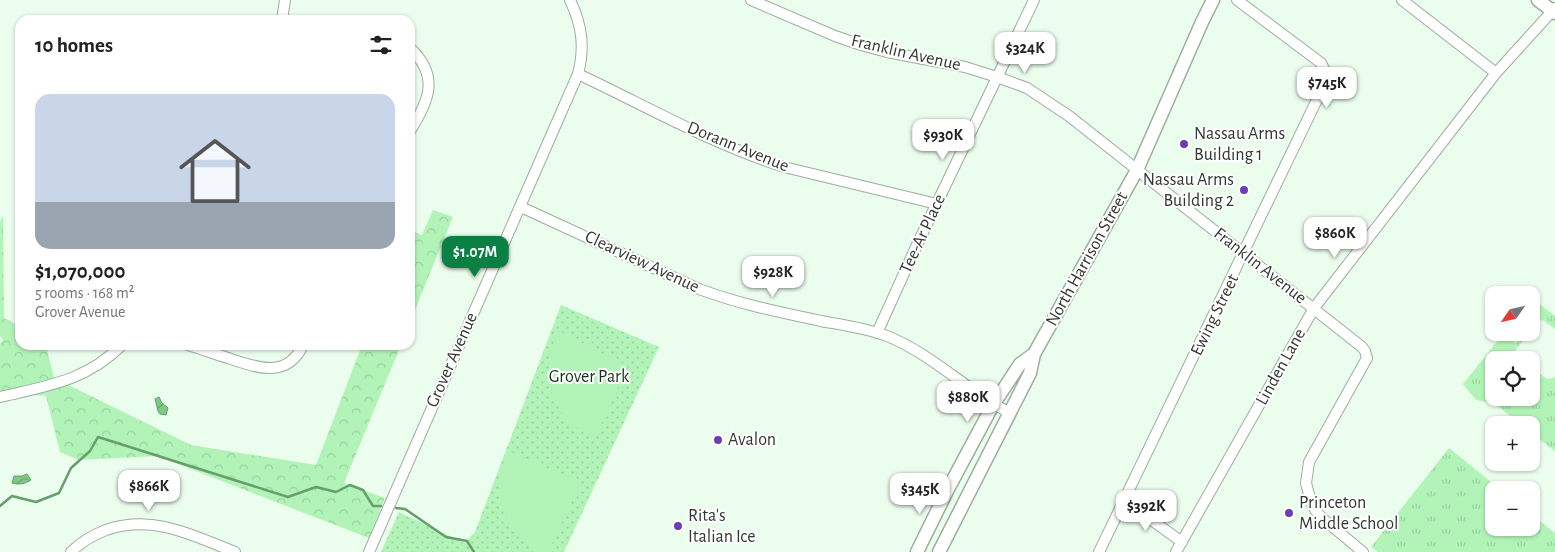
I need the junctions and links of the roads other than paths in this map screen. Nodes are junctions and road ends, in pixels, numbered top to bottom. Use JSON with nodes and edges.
{"nodes":[{"id":1,"x":285,"y":0,"type":"edge"},
{"id":2,"x":570,"y":0,"type":"edge"},
{"id":3,"x":751,"y":0,"type":"edge"},
{"id":4,"x":1034,"y":0,"type":"edge"},
{"id":5,"x":1213,"y":0,"type":"edge"},
{"id":6,"x":1237,"y":0,"type":"edge"},
{"id":7,"x":1402,"y":0,"type":"edge"},
{"id":8,"x":1538,"y":0,"type":"edge"},
{"id":9,"x":1554,"y":11,"type":"edge"},
{"id":10,"x":284,"y":15,"type":"edge"},
{"id":11,"x":415,"y":53,"type":"edge"},
{"id":12,"x":1496,"y":73,"type":"junction"},
{"id":13,"x":578,"y":74,"type":"junction"},
{"id":14,"x":997,"y":77,"type":"junction"},
{"id":15,"x":415,"y":123,"type":"edge"},
{"id":16,"x":1137,"y":170,"type":"junction"},
{"id":17,"x":936,"y":204,"type":"junction"},
{"id":18,"x":521,"y":206,"type":"junction"},
{"id":19,"x":1244,"y":254,"type":"junction"},
{"id":20,"x":1314,"y":308,"type":"junction"},
{"id":21,"x":877,"y":332,"type":"junction"},
{"id":22,"x":116,"y":350,"type":"edge"},
{"id":23,"x":203,"y":350,"type":"edge"},
{"id":24,"x":300,"y":350,"type":"edge"},
{"id":25,"x":1034,"y":354,"type":"junction"},
{"id":26,"x":0,"y":397,"type":"edge"},
{"id":27,"x":993,"y":404,"type":"junction"},
{"id":28,"x":1010,"y":413,"type":"junction"},
{"id":29,"x":967,"y":454,"type":"junction"},
{"id":30,"x":989,"y":456,"type":"junction"},
{"id":31,"x":948,"y":489,"type":"junction"},
{"id":32,"x":1125,"y":501,"type":"junction"},
{"id":33,"x":1182,"y":542,"type":"junction"},
{"id":34,"x":941,"y":549,"type":"edge"},
{"id":35,"x":71,"y":552,"type":"edge"},
{"id":36,"x":235,"y":552,"type":"edge"},
{"id":37,"x":369,"y":552,"type":"edge"},
{"id":38,"x":917,"y":552,"type":"edge"},
{"id":39,"x":1100,"y":552,"type":"edge"},
{"id":40,"x":1176,"y":552,"type":"edge"},
{"id":41,"x":1363,"y":552,"type":"edge"}],
"edges":[{"from":1,"to":10,"type":"street"},
{"from":2,"to":13,"type":"street","name":"Grover Avenue"},
{"from":3,"to":14,"type":"street","name":"Franklin Avenue"},
{"from":4,"to":14,"type":"street","name":"Tee-Ar Place"},
{"from":5,"to":16,"type":"street","name":"North Harrison Street"},
{"from":6,"to":19,"type":"street","name":"Ewing Street"},
{"from":7,"to":12,"type":"street"},
{"from":8,"to":9,"type":"street"},
{"from":9,"to":12,"type":"street","name":"Linden Lane"},
{"from":11,"to":15,"type":"street"},
{"from":12,"to":20,"type":"street","name":"Linden Lane"},
{"from":13,"to":17,"type":"street","name":"Dorann Avenue"},
{"from":13,"to":18,"type":"street","name":"Grover Avenue"},
{"from":14,"to":16,"type":"street","name":"Franklin Avenue"},
{"from":14,"to":17,"type":"street","name":"Tee-Ar Place"},
{"from":16,"to":19,"type":"street","name":"Franklin Avenue"},
{"from":16,"to":25,"type":"street","name":"North Harrison Street"},
{"from":17,"to":21,"type":"street","name":"Tee-Ar Place"},
{"from":18,"to":21,"type":"street","name":"Clearview Avenue"},
{"from":18,"to":37,"type":"street","name":"Grover Avenue"},
{"from":19,"to":20,"type":"street","name":"Franklin Avenue"},
{"from":19,"to":32,"type":"street","name":"Ewing Street"},
{"from":20,"to":33,"type":"street","name":"Linden Lane"},
{"from":20,"to":41,"type":"street","name":"Franklin Avenue"},
{"from":21,"to":27,"type":"street","name":"Clearview Avenue"},
{"from":22,"to":26,"type":"street"},
{"from":23,"to":24,"type":"street"},
{"from":25,"to":27,"type":"street","name":"North Harrison Street"},
{"from":25,"to":28,"type":"street","name":"North Harrison Street"},
{"from":27,"to":28,"type":"street","name":"Clearview Avenue"},
{"from":27,"to":29,"type":"street","name":"North Harrison Street"},
{"from":28,"to":30,"type":"street","name":"North Harrison Street"},
{"from":29,"to":30,"type":"street"},
{"from":29,"to":31,"type":"street","name":"North Harrison Street"},
{"from":30,"to":34,"type":"street","name":"North Harrison Street"},
{"from":31,"to":34,"type":"street"},
{"from":31,"to":38,"type":"street","name":"North Harrison Street"},
{"from":32,"to":33,"type":"street"},
{"from":32,"to":39,"type":"street","name":"Ewing Street"},
{"from":33,"to":40,"type":"street","name":"Linden Lane"},
{"from":35,"to":36,"type":"street"}]}
